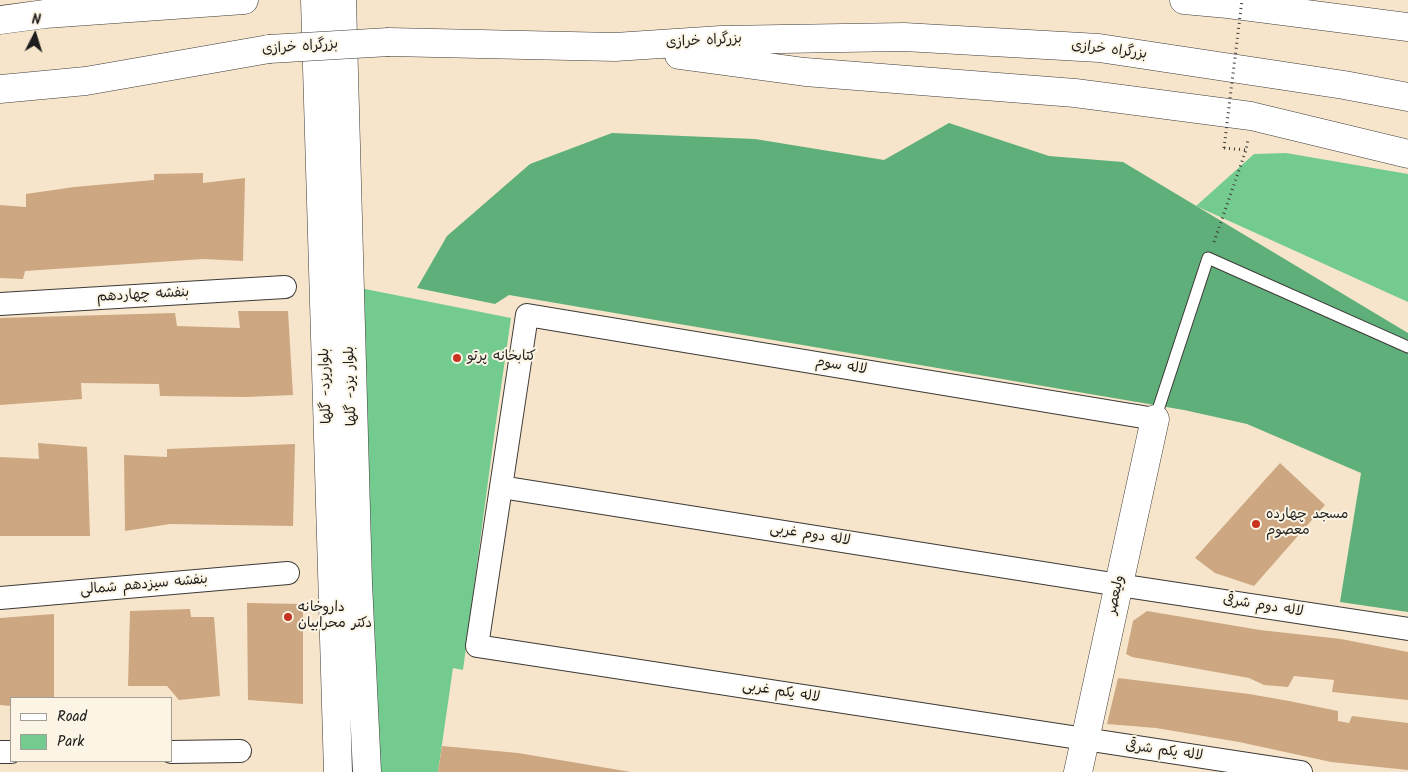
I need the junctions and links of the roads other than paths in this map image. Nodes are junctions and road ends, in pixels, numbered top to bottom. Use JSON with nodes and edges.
{"nodes":[{"id":1,"x":244,"y":0,"type":"edge"},
{"id":2,"x":315,"y":0,"type":"edge"},
{"id":3,"x":342,"y":0,"type":"edge"},
{"id":4,"x":1184,"y":0,"type":"edge"},
{"id":5,"x":1235,"y":2,"type":"edge"},
{"id":6,"x":0,"y":20,"type":"edge"},
{"id":7,"x":1408,"y":27,"type":"edge"},
{"id":8,"x":616,"y":47,"type":"junction"},
{"id":9,"x":0,"y":89,"type":"edge"},
{"id":10,"x":1408,"y":97,"type":"edge"},
{"id":11,"x":1408,"y":154,"type":"edge"},
{"id":12,"x":285,"y":287,"type":"dead end"},
{"id":13,"x":0,"y":304,"type":"edge"},
{"id":14,"x":1408,"y":347,"type":"edge"},
{"id":15,"x":1155,"y":419,"type":"junction"},
{"id":16,"x":500,"y":487,"type":"junction"},
{"id":17,"x":288,"y":573,"type":"dead end"},
{"id":18,"x":1119,"y":586,"type":"junction"},
{"id":19,"x":0,"y":598,"type":"edge"},
{"id":20,"x":1408,"y":629,"type":"edge"},
{"id":21,"x":1085,"y":740,"type":"junction"},
{"id":22,"x":240,"y":751,"type":"dead end"},
{"id":23,"x":172,"y":752,"type":"edge"},
{"id":24,"x":338,"y":772,"type":"edge"},
{"id":25,"x":367,"y":772,"type":"edge"},
{"id":26,"x":1078,"y":772,"type":"edge"},
{"id":27,"x":1301,"y":772,"type":"edge"}],
"edges":[{"from":1,"to":6,"type":"main road"},
{"from":2,"to":24,"type":"main road","name":"بلواریزد- گلها"},
{"from":3,"to":25,"type":"main road","name":"بلوار یزد- گلها"},
{"from":4,"to":5,"type":"main road"},
{"from":5,"to":7,"type":"main road"},
{"from":8,"to":9,"type":"main road","name":"بزرگراه خرازی","bridge":true},
{"from":8,"to":10,"type":"main road","name":"بزرگراه خرازی"},
{"from":8,"to":11,"type":"main road"},
{"from":12,"to":13,"type":"street","name":"بنفشه چهاردهم"},
{"from":14,"to":15,"type":"lane"},
{"from":15,"to":16,"type":"street","name":"لاله سوم"},
{"from":15,"to":18,"type":"main road","name":"ولیعصر"},
{"from":16,"to":18,"type":"street","name":"لاله دوم غربی"},
{"from":16,"to":21,"type":"street","name":"لاله یکم غربی"},
{"from":17,"to":19,"type":"street","name":"بنفشه سیزدهم شمالی"},
{"from":18,"to":20,"type":"street","name":"لاله دوم شرقی"},
{"from":18,"to":21,"type":"main road","name":"ولیعصر"},
{"from":21,"to":26,"type":"main road","name":"ولیعصر"},
{"from":21,"to":27,"type":"street","name":"لاله یکم شرقی"},
{"from":22,"to":23,"type":"street"}]}
